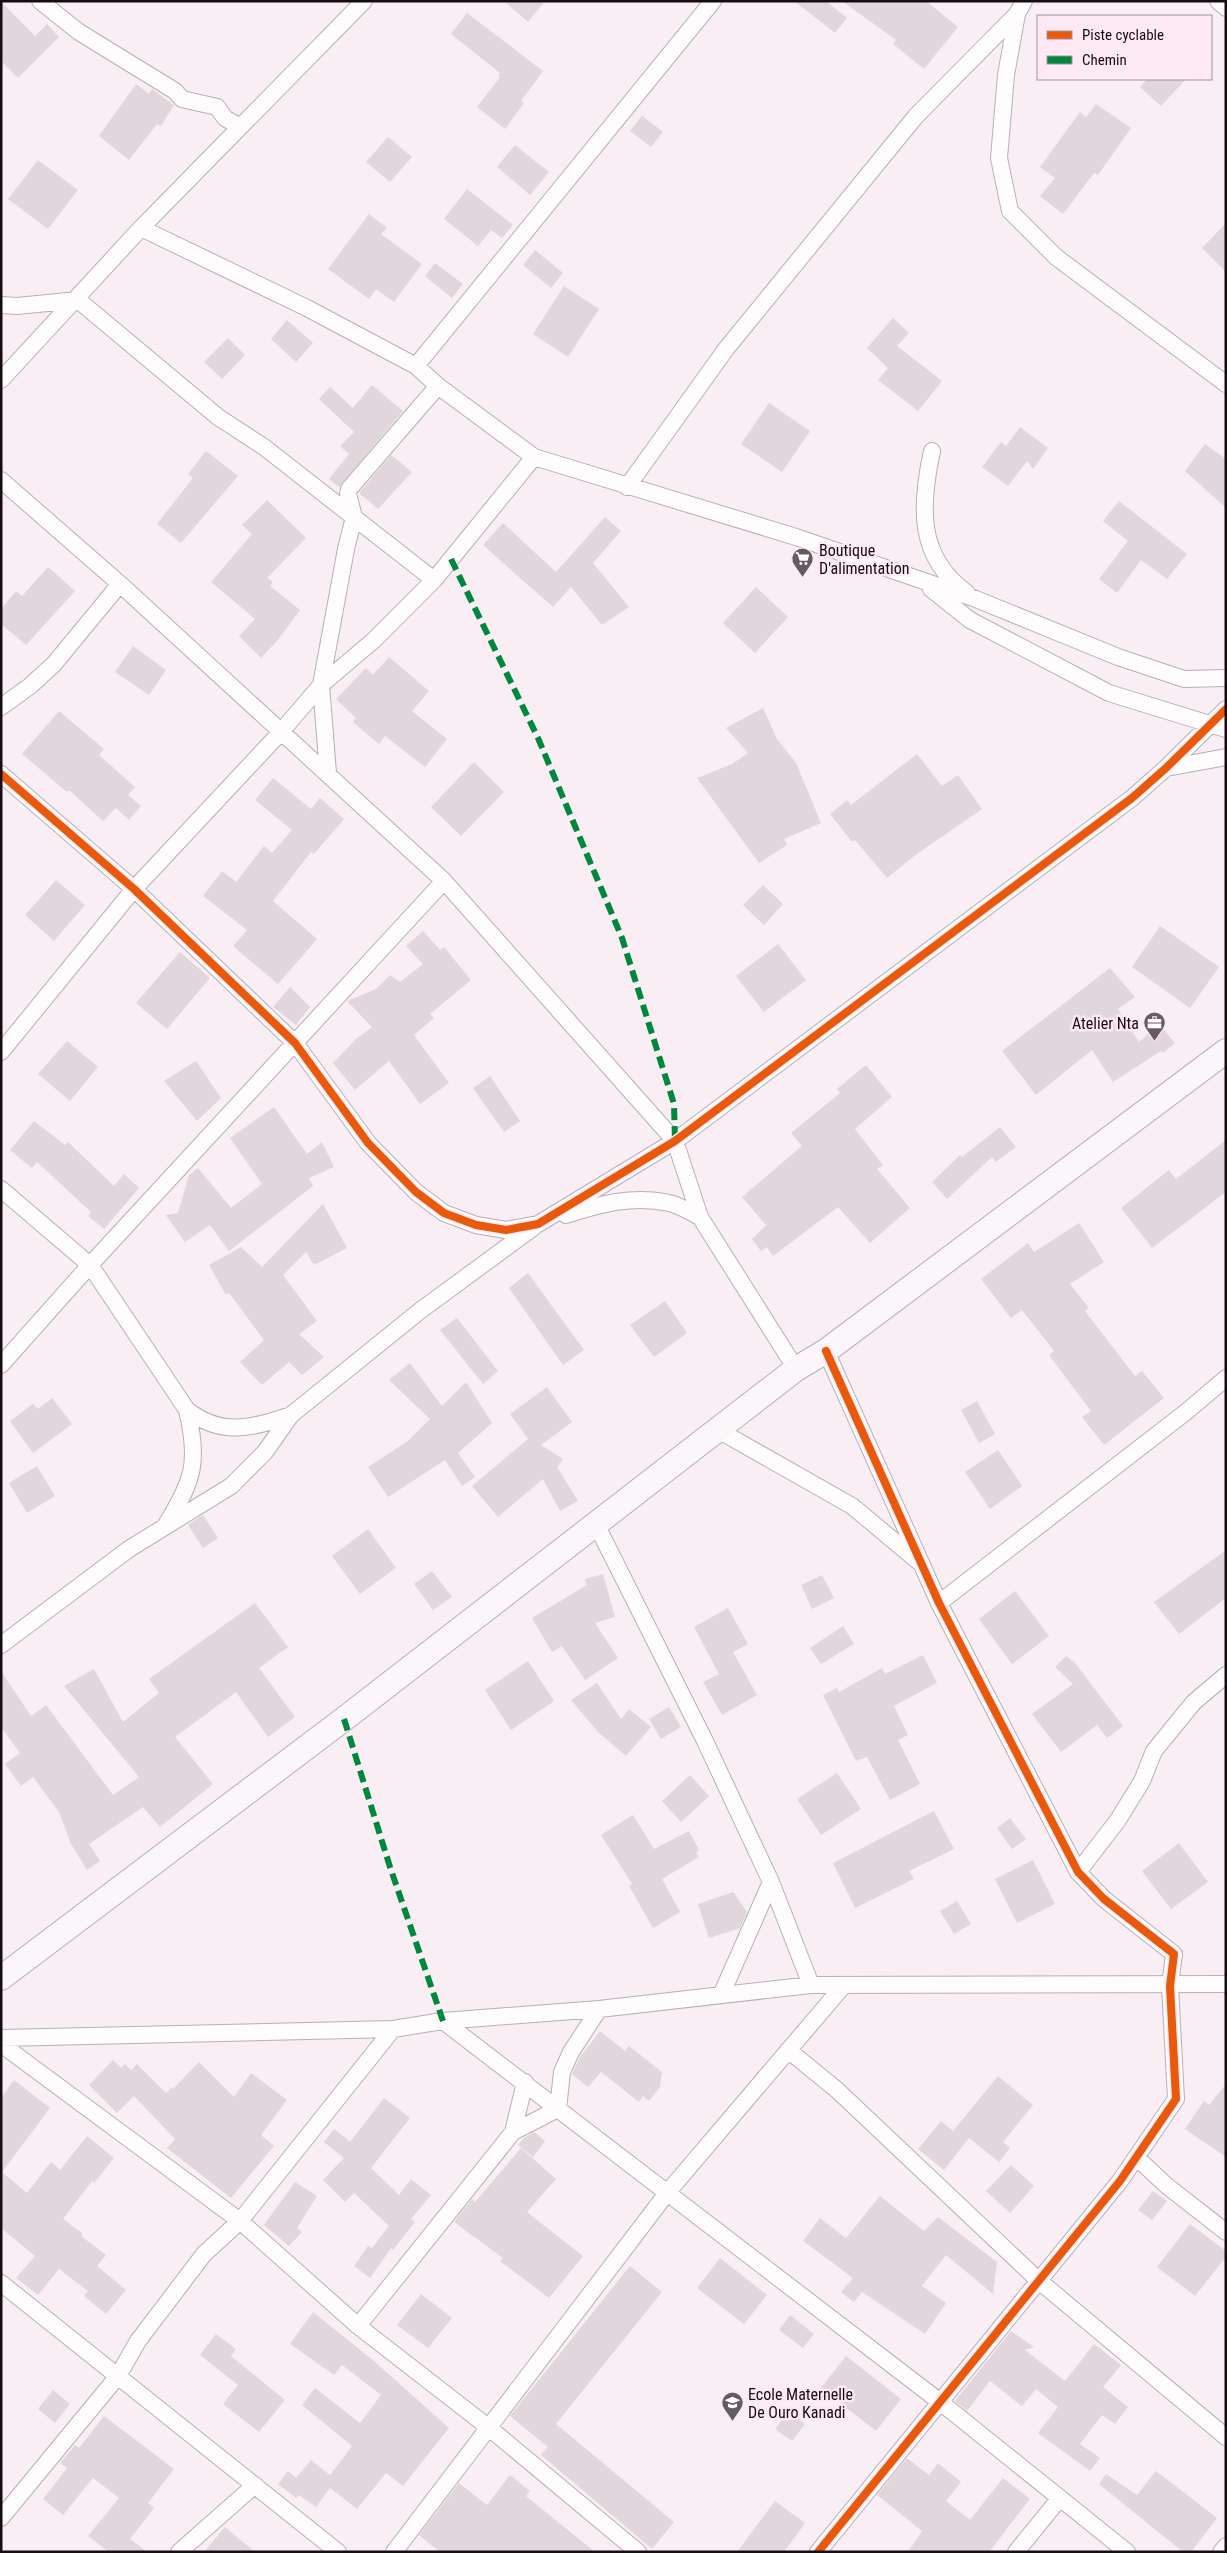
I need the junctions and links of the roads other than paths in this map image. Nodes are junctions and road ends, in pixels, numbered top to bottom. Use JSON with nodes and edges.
{"nodes":[{"id":1,"x":40,"y":1,"type":"edge"},
{"id":2,"x":364,"y":1,"type":"edge"},
{"id":3,"x":713,"y":1,"type":"edge"},
{"id":4,"x":1218,"y":1,"type":"edge"},
{"id":5,"x":1021,"y":7,"type":"edge"},
{"id":6,"x":1226,"y":8,"type":"edge"},
{"id":7,"x":240,"y":127,"type":"junction"},
{"id":8,"x":141,"y":228,"type":"junction"},
{"id":9,"x":78,"y":300,"type":"junction"},
{"id":10,"x":1,"y":305,"type":"edge"},
{"id":11,"x":416,"y":366,"type":"junction"},
{"id":12,"x":1,"y":380,"type":"edge"},
{"id":13,"x":1226,"y":384,"type":"edge"},
{"id":14,"x":438,"y":386,"type":"junction"},
{"id":15,"x":932,"y":451,"type":"dead end"},
{"id":16,"x":534,"y":457,"type":"junction"},
{"id":17,"x":1,"y":480,"type":"edge"},
{"id":18,"x":628,"y":487,"type":"junction"},
{"id":19,"x":354,"y":517,"type":"junction"},
{"id":20,"x":434,"y":580,"type":"junction"},
{"id":21,"x":921,"y":582,"type":"junction"},
{"id":22,"x":120,"y":584,"type":"junction"},
{"id":23,"x":976,"y":599,"type":"junction"},
{"id":24,"x":1226,"y":678,"type":"edge"},
{"id":25,"x":321,"y":685,"type":"junction"},
{"id":26,"x":1,"y":707,"type":"edge"},
{"id":27,"x":1226,"y":709,"type":"edge"},
{"id":28,"x":1219,"y":726,"type":"edge"},
{"id":29,"x":280,"y":733,"type":"junction"},
{"id":30,"x":1226,"y":757,"type":"edge"},
{"id":31,"x":1166,"y":768,"type":"junction"},
{"id":32,"x":328,"y":773,"type":"junction"},
{"id":33,"x":1,"y":774,"type":"edge"},
{"id":34,"x":444,"y":882,"type":"junction"},
{"id":35,"x":134,"y":889,"type":"junction"},
{"id":36,"x":295,"y":1043,"type":"junction"},
{"id":37,"x":1,"y":1052,"type":"edge"},
{"id":38,"x":1226,"y":1052,"type":"edge"},
{"id":39,"x":676,"y":1141,"type":"junction"},
{"id":40,"x":1,"y":1189,"type":"edge"},
{"id":41,"x":700,"y":1217,"type":"junction"},
{"id":42,"x":538,"y":1224,"type":"junction"},
{"id":43,"x":90,"y":1265,"type":"junction"},
{"id":44,"x":826,"y":1351,"type":"junction"},
{"id":45,"x":1,"y":1366,"type":"edge"},
{"id":46,"x":796,"y":1369,"type":"junction"},
{"id":47,"x":1226,"y":1378,"type":"edge"},
{"id":48,"x":187,"y":1410,"type":"junction"},
{"id":49,"x":291,"y":1415,"type":"junction"},
{"id":50,"x":718,"y":1430,"type":"junction"},
{"id":51,"x":596,"y":1524,"type":"junction"},
{"id":52,"x":164,"y":1527,"type":"junction"},
{"id":53,"x":921,"y":1563,"type":"junction"},
{"id":54,"x":938,"y":1603,"type":"junction"},
{"id":55,"x":1,"y":1645,"type":"edge"},
{"id":56,"x":1226,"y":1675,"type":"edge"},
{"id":57,"x":1078,"y":1872,"type":"junction"},
{"id":58,"x":771,"y":1882,"type":"junction"},
{"id":59,"x":1,"y":1978,"type":"edge"},
{"id":60,"x":1224,"y":1982,"type":"edge"},
{"id":61,"x":811,"y":1985,"type":"junction"},
{"id":62,"x":844,"y":1985,"type":"junction"},
{"id":63,"x":1170,"y":1986,"type":"junction"},
{"id":64,"x":722,"y":1993,"type":"junction"},
{"id":65,"x":600,"y":2009,"type":"junction"},
{"id":66,"x":443,"y":2021,"type":"junction"},
{"id":67,"x":392,"y":2029,"type":"junction"},
{"id":68,"x":1,"y":2038,"type":"edge"},
{"id":69,"x":1,"y":2044,"type":"edge"},
{"id":70,"x":788,"y":2050,"type":"junction"},
{"id":71,"x":525,"y":2082,"type":"junction"},
{"id":72,"x":558,"y":2109,"type":"junction"},
{"id":73,"x":513,"y":2132,"type":"junction"},
{"id":74,"x":1137,"y":2158,"type":"junction"},
{"id":75,"x":667,"y":2193,"type":"junction"},
{"id":76,"x":240,"y":2220,"type":"junction"},
{"id":77,"x":1226,"y":2232,"type":"edge"},
{"id":78,"x":1038,"y":2280,"type":"junction"},
{"id":79,"x":1,"y":2283,"type":"edge"},
{"id":80,"x":358,"y":2326,"type":"junction"},
{"id":81,"x":118,"y":2376,"type":"junction"},
{"id":82,"x":939,"y":2401,"type":"junction"},
{"id":83,"x":488,"y":2427,"type":"junction"},
{"id":84,"x":1226,"y":2437,"type":"edge"},
{"id":85,"x":254,"y":2485,"type":"junction"},
{"id":86,"x":1060,"y":2498,"type":"junction"},
{"id":87,"x":1,"y":2518,"type":"edge"},
{"id":88,"x":1226,"y":2546,"type":"edge"},
{"id":89,"x":179,"y":2552,"type":"edge"},
{"id":90,"x":338,"y":2552,"type":"edge"},
{"id":91,"x":394,"y":2552,"type":"edge"},
{"id":92,"x":638,"y":2552,"type":"edge"},
{"id":93,"x":818,"y":2552,"type":"edge"},
{"id":94,"x":1016,"y":2552,"type":"edge"},
{"id":95,"x":1127,"y":2552,"type":"edge"},
{"id":96,"x":1221,"y":2552,"type":"edge"}],
"edges":[{"from":1,"to":7,"type":"street"},
{"from":2,"to":7,"type":"street"},
{"from":3,"to":11,"type":"street"},
{"from":4,"to":6,"type":"street"},
{"from":5,"to":13,"type":"street"},
{"from":5,"to":18,"type":"street"},
{"from":7,"to":8,"type":"street"},
{"from":8,"to":9,"type":"street"},
{"from":8,"to":11,"type":"street"},
{"from":9,"to":10,"type":"street"},
{"from":9,"to":12,"type":"street"},
{"from":9,"to":19,"type":"street"},
{"from":11,"to":14,"type":"street"},
{"from":14,"to":16,"type":"street"},
{"from":14,"to":19,"type":"street"},
{"from":15,"to":23,"type":"street"},
{"from":16,"to":18,"type":"street"},
{"from":16,"to":20,"type":"street"},
{"from":17,"to":22,"type":"street"},
{"from":18,"to":21,"type":"street"},
{"from":19,"to":20,"type":"street"},
{"from":19,"to":25,"type":"street"},
{"from":20,"to":25,"type":"street"},
{"from":21,"to":23,"type":"street"},
{"from":21,"to":28,"type":"street"},
{"from":22,"to":26,"type":"street"},
{"from":22,"to":29,"type":"street"},
{"from":23,"to":24,"type":"street"},
{"from":25,"to":29,"type":"street"},
{"from":25,"to":32,"type":"street"},
{"from":27,"to":28,"type":"street"},
{"from":28,"to":31,"type":"street"},
{"from":29,"to":32,"type":"street"},
{"from":29,"to":35,"type":"street"},
{"from":30,"to":31,"type":"street"},
{"from":31,"to":39,"type":"street"},
{"from":32,"to":34,"type":"street"},
{"from":33,"to":35,"type":"street"},
{"from":34,"to":36,"type":"street"},
{"from":34,"to":39,"type":"street"},
{"from":35,"to":36,"type":"street"},
{"from":35,"to":37,"type":"street"},
{"from":36,"to":42,"type":"street"},
{"from":36,"to":43,"type":"street"},
{"from":38,"to":44,"type":"main road"},
{"from":39,"to":41,"type":"street"},
{"from":39,"to":42,"type":"street"},
{"from":40,"to":43,"type":"street"},
{"from":41,"to":42,"type":"street"},
{"from":41,"to":46,"type":"street"},
{"from":42,"to":49,"type":"street"},
{"from":43,"to":45,"type":"street"},
{"from":43,"to":48,"type":"street"},
{"from":44,"to":46,"type":"main road"},
{"from":44,"to":53,"type":"street"},
{"from":46,"to":50,"type":"main road"},
{"from":47,"to":54,"type":"street"},
{"from":48,"to":49,"type":"street"},
{"from":48,"to":52,"type":"street"},
{"from":49,"to":52,"type":"street"},
{"from":50,"to":51,"type":"main road"},
{"from":50,"to":53,"type":"street"},
{"from":51,"to":58,"type":"street"},
{"from":51,"to":59,"type":"main road"},
{"from":52,"to":55,"type":"street"},
{"from":53,"to":54,"type":"street"},
{"from":54,"to":57,"type":"street"},
{"from":56,"to":57,"type":"street"},
{"from":57,"to":63,"type":"street"},
{"from":58,"to":61,"type":"street"},
{"from":58,"to":64,"type":"street"},
{"from":60,"to":63,"type":"street"},
{"from":61,"to":62,"type":"street"},
{"from":61,"to":64,"type":"street"},
{"from":62,"to":63,"type":"street"},
{"from":62,"to":70,"type":"street"},
{"from":63,"to":74,"type":"street"},
{"from":64,"to":65,"type":"street"},
{"from":65,"to":66,"type":"street"},
{"from":65,"to":72,"type":"street"},
{"from":66,"to":67,"type":"street"},
{"from":66,"to":71,"type":"street"},
{"from":67,"to":68,"type":"street"},
{"from":67,"to":76,"type":"street"},
{"from":69,"to":76,"type":"street"},
{"from":70,"to":75,"type":"street"},
{"from":70,"to":78,"type":"street"},
{"from":71,"to":72,"type":"street"},
{"from":71,"to":73,"type":"street"},
{"from":72,"to":73,"type":"street"},
{"from":72,"to":75,"type":"street"},
{"from":73,"to":80,"type":"street"},
{"from":74,"to":77,"type":"street"},
{"from":74,"to":78,"type":"street"},
{"from":75,"to":82,"type":"street"},
{"from":75,"to":83,"type":"street"},
{"from":76,"to":80,"type":"street"},
{"from":76,"to":81,"type":"street"},
{"from":78,"to":82,"type":"street"},
{"from":78,"to":84,"type":"street"},
{"from":79,"to":81,"type":"street"},
{"from":80,"to":83,"type":"street"},
{"from":81,"to":85,"type":"street"},
{"from":81,"to":87,"type":"street"},
{"from":82,"to":86,"type":"street"},
{"from":82,"to":93,"type":"street"},
{"from":83,"to":91,"type":"street"},
{"from":83,"to":92,"type":"street"},
{"from":85,"to":89,"type":"street"},
{"from":85,"to":90,"type":"street"},
{"from":86,"to":94,"type":"street"},
{"from":86,"to":95,"type":"street"},
{"from":88,"to":96,"type":"street"}]}
